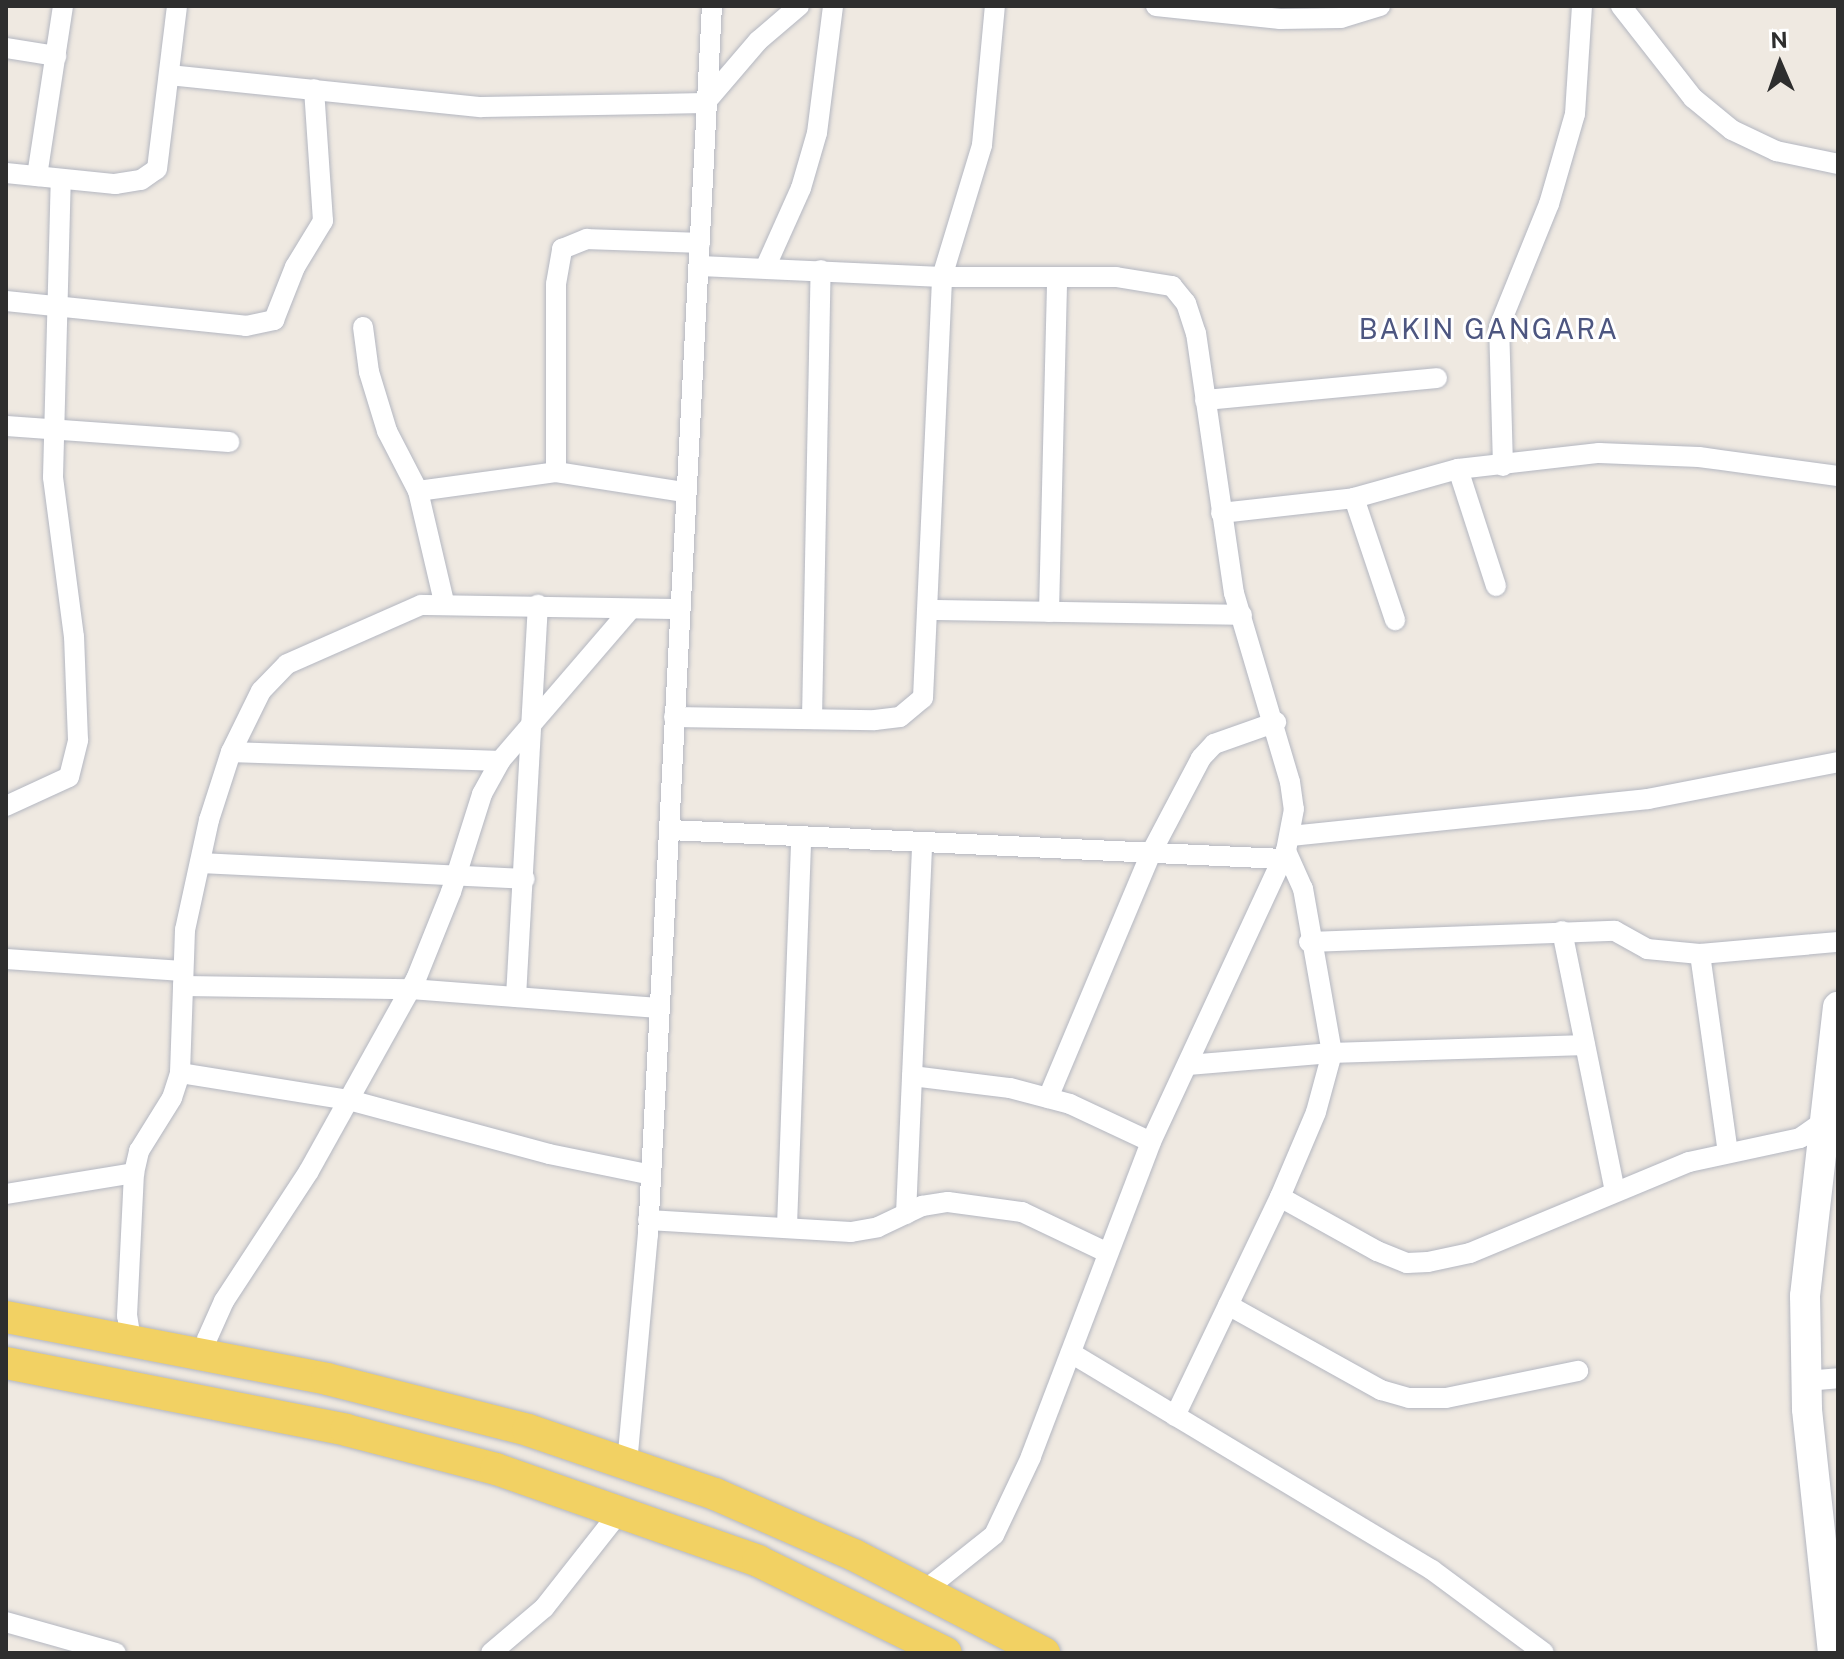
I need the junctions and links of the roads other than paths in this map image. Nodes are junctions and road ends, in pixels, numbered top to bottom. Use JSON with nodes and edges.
{"nodes":[{"id":1,"x":63,"y":6,"type":"edge"},
{"id":2,"x":177,"y":6,"type":"edge"},
{"id":3,"x":712,"y":6,"type":"edge"},
{"id":4,"x":799,"y":6,"type":"edge"},
{"id":5,"x":833,"y":6,"type":"edge"},
{"id":6,"x":995,"y":6,"type":"edge"},
{"id":7,"x":1156,"y":6,"type":"edge"},
{"id":8,"x":1380,"y":6,"type":"edge"},
{"id":9,"x":1582,"y":6,"type":"edge"},
{"id":10,"x":1621,"y":6,"type":"edge"},
{"id":11,"x":6,"y":48,"type":"edge"},
{"id":12,"x":56,"y":56,"type":"junction"},
{"id":13,"x":169,"y":75,"type":"junction"},
{"id":14,"x":314,"y":89,"type":"junction"},
{"id":15,"x":705,"y":103,"type":"junction"},
{"id":16,"x":1838,"y":164,"type":"edge"},
{"id":17,"x":6,"y":173,"type":"edge"},
{"id":18,"x":37,"y":176,"type":"junction"},
{"id":19,"x":61,"y":179,"type":"junction"},
{"id":20,"x":700,"y":243,"type":"junction"},
{"id":21,"x":700,"y":266,"type":"junction"},
{"id":22,"x":766,"y":266,"type":"junction"},
{"id":23,"x":821,"y":270,"type":"junction"},
{"id":24,"x":942,"y":277,"type":"junction"},
{"id":25,"x":1057,"y":278,"type":"junction"},
{"id":26,"x":6,"y":301,"type":"edge"},
{"id":27,"x":56,"y":306,"type":"junction"},
{"id":28,"x":363,"y":327,"type":"dead end"},
{"id":29,"x":1437,"y":378,"type":"dead end"},
{"id":30,"x":1205,"y":400,"type":"junction"},
{"id":31,"x":6,"y":426,"type":"edge"},
{"id":32,"x":54,"y":430,"type":"junction"},
{"id":33,"x":229,"y":442,"type":"dead end"},
{"id":34,"x":1503,"y":466,"type":"junction"},
{"id":35,"x":1458,"y":469,"type":"junction"},
{"id":36,"x":556,"y":472,"type":"junction"},
{"id":37,"x":1838,"y":476,"type":"edge"},
{"id":38,"x":418,"y":491,"type":"junction"},
{"id":39,"x":684,"y":492,"type":"junction"},
{"id":40,"x":1354,"y":498,"type":"junction"},
{"id":41,"x":1221,"y":513,"type":"junction"},
{"id":42,"x":1496,"y":586,"type":"dead end"},
{"id":43,"x":444,"y":602,"type":"junction"},
{"id":44,"x":538,"y":605,"type":"junction"},
{"id":45,"x":679,"y":609,"type":"junction"},
{"id":46,"x":630,"y":610,"type":"junction"},
{"id":47,"x":931,"y":610,"type":"junction"},
{"id":48,"x":1049,"y":612,"type":"junction"},
{"id":49,"x":1242,"y":615,"type":"junction"},
{"id":50,"x":1395,"y":620,"type":"dead end"},
{"id":51,"x":674,"y":717,"type":"junction"},
{"id":52,"x":812,"y":719,"type":"junction"},
{"id":53,"x":1276,"y":722,"type":"junction"},
{"id":54,"x":530,"y":723,"type":"junction"},
{"id":55,"x":231,"y":752,"type":"junction"},
{"id":56,"x":500,"y":761,"type":"junction"},
{"id":57,"x":1838,"y":762,"type":"edge"},
{"id":58,"x":6,"y":806,"type":"edge"},
{"id":59,"x":670,"y":830,"type":"junction"},
{"id":60,"x":801,"y":836,"type":"junction"},
{"id":61,"x":922,"y":842,"type":"junction"},
{"id":62,"x":1287,"y":849,"type":"junction"},
{"id":63,"x":1151,"y":853,"type":"junction"},
{"id":64,"x":200,"y":863,"type":"junction"},
{"id":65,"x":457,"y":876,"type":"junction"},
{"id":66,"x":525,"y":879,"type":"junction"},
{"id":67,"x":1562,"y":931,"type":"junction"},
{"id":68,"x":1309,"y":942,"type":"junction"},
{"id":69,"x":1838,"y":942,"type":"edge"},
{"id":70,"x":1700,"y":954,"type":"junction"},
{"id":71,"x":6,"y":959,"type":"edge"},
{"id":72,"x":183,"y":978,"type":"junction"},
{"id":73,"x":411,"y":989,"type":"junction"},
{"id":74,"x":516,"y":997,"type":"junction"},
{"id":75,"x":1838,"y":1007,"type":"edge"},
{"id":76,"x":658,"y":1008,"type":"junction"},
{"id":77,"x":1585,"y":1045,"type":"junction"},
{"id":78,"x":1332,"y":1053,"type":"junction"},
{"id":79,"x":1188,"y":1065,"type":"junction"},
{"id":80,"x":180,"y":1073,"type":"junction"},
{"id":81,"x":912,"y":1076,"type":"junction"},
{"id":82,"x":1048,"y":1098,"type":"junction"},
{"id":83,"x":349,"y":1100,"type":"junction"},
{"id":84,"x":1830,"y":1118,"type":"edge"},
{"id":85,"x":1151,"y":1142,"type":"junction"},
{"id":86,"x":1728,"y":1153,"type":"junction"},
{"id":87,"x":134,"y":1173,"type":"junction"},
{"id":88,"x":647,"y":1174,"type":"junction"},
{"id":89,"x":1615,"y":1191,"type":"junction"},
{"id":90,"x":6,"y":1194,"type":"edge"},
{"id":91,"x":1280,"y":1197,"type":"junction"},
{"id":92,"x":906,"y":1214,"type":"junction"},
{"id":93,"x":648,"y":1220,"type":"junction"},
{"id":94,"x":787,"y":1226,"type":"junction"},
{"id":95,"x":1106,"y":1252,"type":"junction"},
{"id":96,"x":1228,"y":1305,"type":"junction"},
{"id":97,"x":6,"y":1317,"type":"edge"},
{"id":98,"x":131,"y":1340,"type":"junction"},
{"id":99,"x":1071,"y":1353,"type":"junction"},
{"id":100,"x":207,"y":1355,"type":"junction"},
{"id":101,"x":6,"y":1363,"type":"edge"},
{"id":102,"x":1578,"y":1371,"type":"dead end"},
{"id":103,"x":1838,"y":1378,"type":"edge"},
{"id":104,"x":1806,"y":1381,"type":"junction"},
{"id":105,"x":1175,"y":1416,"type":"junction"},
{"id":106,"x":627,"y":1464,"type":"junction"},
{"id":107,"x":622,"y":1509,"type":"junction"},
{"id":108,"x":925,"y":1590,"type":"junction"},
{"id":109,"x":6,"y":1622,"type":"edge"},
{"id":110,"x":116,"y":1653,"type":"edge"},
{"id":111,"x":491,"y":1653,"type":"edge"},
{"id":112,"x":946,"y":1653,"type":"edge"},
{"id":113,"x":1044,"y":1653,"type":"edge"},
{"id":114,"x":1544,"y":1653,"type":"edge"},
{"id":115,"x":1833,"y":1653,"type":"edge"}],
"edges":[{"from":1,"to":12,"type":"street"},
{"from":2,"to":13,"type":"street"},
{"from":3,"to":15,"type":"street"},
{"from":4,"to":15,"type":"street"},
{"from":5,"to":22,"type":"street"},
{"from":6,"to":24,"type":"street"},
{"from":7,"to":8,"type":"street"},
{"from":9,"to":34,"type":"street"},
{"from":10,"to":16,"type":"street"},
{"from":11,"to":12,"type":"street"},
{"from":12,"to":18,"type":"street"},
{"from":13,"to":14,"type":"street"},
{"from":13,"to":19,"type":"street"},
{"from":14,"to":15,"type":"street"},
{"from":14,"to":27,"type":"street"},
{"from":15,"to":20,"type":"street"},
{"from":17,"to":18,"type":"street"},
{"from":18,"to":19,"type":"street"},
{"from":19,"to":27,"type":"street"},
{"from":20,"to":21,"type":"street"},
{"from":20,"to":36,"type":"street"},
{"from":21,"to":22,"type":"street"},
{"from":21,"to":39,"type":"street"},
{"from":22,"to":23,"type":"street"},
{"from":23,"to":24,"type":"street"},
{"from":23,"to":52,"type":"street"},
{"from":24,"to":25,"type":"street"},
{"from":24,"to":47,"type":"street"},
{"from":25,"to":30,"type":"street"},
{"from":25,"to":48,"type":"street"},
{"from":26,"to":27,"type":"street"},
{"from":27,"to":32,"type":"street"},
{"from":28,"to":38,"type":"street"},
{"from":29,"to":30,"type":"street"},
{"from":30,"to":41,"type":"street"},
{"from":31,"to":32,"type":"street"},
{"from":32,"to":33,"type":"street"},
{"from":32,"to":58,"type":"street"},
{"from":34,"to":35,"type":"street"},
{"from":34,"to":37,"type":"street"},
{"from":35,"to":40,"type":"street"},
{"from":35,"to":42,"type":"street"},
{"from":36,"to":38,"type":"street"},
{"from":36,"to":39,"type":"street"},
{"from":38,"to":43,"type":"street"},
{"from":39,"to":45,"type":"street"},
{"from":40,"to":41,"type":"street"},
{"from":40,"to":50,"type":"street"},
{"from":41,"to":49,"type":"street"},
{"from":43,"to":44,"type":"street"},
{"from":43,"to":55,"type":"street"},
{"from":44,"to":46,"type":"street"},
{"from":44,"to":54,"type":"street"},
{"from":45,"to":46,"type":"street"},
{"from":45,"to":51,"type":"street"},
{"from":46,"to":54,"type":"street"},
{"from":47,"to":48,"type":"street"},
{"from":47,"to":52,"type":"street"},
{"from":48,"to":49,"type":"street"},
{"from":49,"to":53,"type":"street"},
{"from":51,"to":52,"type":"street"},
{"from":51,"to":59,"type":"street"},
{"from":53,"to":62,"type":"street"},
{"from":53,"to":63,"type":"street"},
{"from":54,"to":56,"type":"street"},
{"from":54,"to":66,"type":"street"},
{"from":55,"to":56,"type":"street"},
{"from":55,"to":64,"type":"street"},
{"from":56,"to":65,"type":"street"},
{"from":57,"to":62,"type":"street"},
{"from":59,"to":60,"type":"street"},
{"from":59,"to":76,"type":"street"},
{"from":60,"to":61,"type":"street"},
{"from":60,"to":94,"type":"street"},
{"from":61,"to":63,"type":"street"},
{"from":61,"to":81,"type":"street"},
{"from":62,"to":63,"type":"street"},
{"from":62,"to":68,"type":"street"},
{"from":62,"to":79,"type":"street"},
{"from":63,"to":82,"type":"street"},
{"from":64,"to":65,"type":"street"},
{"from":64,"to":72,"type":"street"},
{"from":65,"to":66,"type":"street"},
{"from":65,"to":73,"type":"street"},
{"from":66,"to":74,"type":"street"},
{"from":67,"to":68,"type":"street"},
{"from":67,"to":70,"type":"street"},
{"from":67,"to":77,"type":"street"},
{"from":68,"to":78,"type":"street"},
{"from":69,"to":70,"type":"street"},
{"from":70,"to":86,"type":"street"},
{"from":71,"to":72,"type":"street"},
{"from":72,"to":73,"type":"street"},
{"from":72,"to":80,"type":"street"},
{"from":73,"to":74,"type":"street"},
{"from":73,"to":83,"type":"street"},
{"from":74,"to":76,"type":"street"},
{"from":75,"to":84,"type":"street"},
{"from":76,"to":88,"type":"street"},
{"from":77,"to":78,"type":"street"},
{"from":77,"to":89,"type":"street"},
{"from":78,"to":79,"type":"street"},
{"from":78,"to":91,"type":"street"},
{"from":79,"to":85,"type":"street"},
{"from":80,"to":83,"type":"street"},
{"from":80,"to":87,"type":"street"},
{"from":81,"to":82,"type":"street"},
{"from":81,"to":92,"type":"street"},
{"from":82,"to":85,"type":"street"},
{"from":83,"to":88,"type":"street"},
{"from":83,"to":100,"type":"street"},
{"from":84,"to":86,"type":"street"},
{"from":84,"to":104,"type":"street"},
{"from":85,"to":95,"type":"street"},
{"from":86,"to":89,"type":"street"},
{"from":87,"to":90,"type":"street"},
{"from":87,"to":98,"type":"street"},
{"from":88,"to":93,"type":"street"},
{"from":89,"to":91,"type":"street"},
{"from":91,"to":96,"type":"street"},
{"from":92,"to":94,"type":"street"},
{"from":92,"to":95,"type":"street"},
{"from":93,"to":94,"type":"street"},
{"from":93,"to":106,"type":"street"},
{"from":95,"to":99,"type":"street"},
{"from":96,"to":102,"type":"street"},
{"from":96,"to":105,"type":"street"},
{"from":97,"to":98,"type":"main road"},
{"from":98,"to":100,"type":"main road"},
{"from":99,"to":105,"type":"street"},
{"from":99,"to":108,"type":"street"},
{"from":100,"to":106,"type":"main road"},
{"from":101,"to":107,"type":"main road"},
{"from":103,"to":104,"type":"street"},
{"from":104,"to":115,"type":"street"},
{"from":105,"to":114,"type":"street"},
{"from":106,"to":108,"type":"main road"},
{"from":107,"to":111,"type":"street"},
{"from":107,"to":112,"type":"main road"},
{"from":108,"to":113,"type":"main road"},
{"from":109,"to":110,"type":"street"}]}
